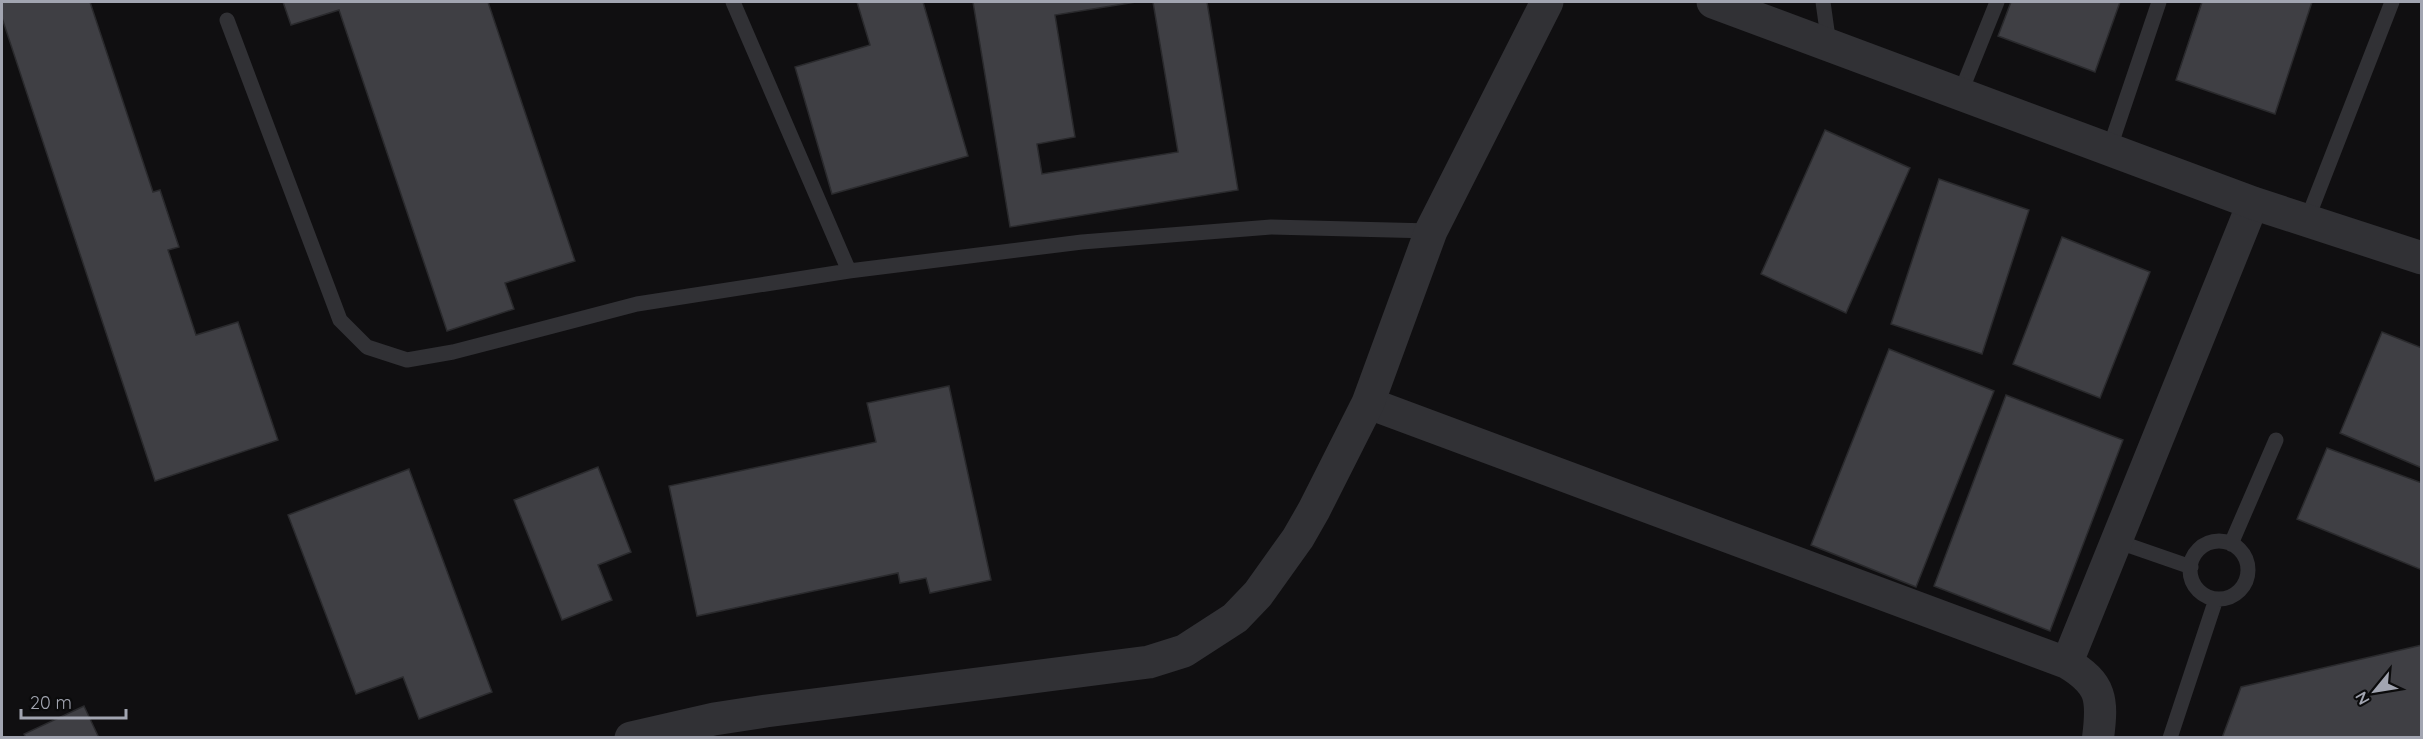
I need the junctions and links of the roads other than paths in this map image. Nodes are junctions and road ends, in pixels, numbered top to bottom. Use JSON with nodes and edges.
{"nodes":[{"id":1,"x":733,"y":2,"type":"edge"},
{"id":2,"x":1548,"y":2,"type":"edge"},
{"id":3,"x":1713,"y":2,"type":"edge"},
{"id":4,"x":1823,"y":2,"type":"edge"},
{"id":5,"x":1997,"y":2,"type":"edge"},
{"id":6,"x":2159,"y":2,"type":"edge"},
{"id":7,"x":2392,"y":2,"type":"edge"},
{"id":8,"x":227,"y":20,"type":"dead end"},
{"id":9,"x":1829,"y":45,"type":"junction"},
{"id":10,"x":1960,"y":94,"type":"junction"},
{"id":11,"x":2109,"y":150,"type":"junction"},
{"id":12,"x":2253,"y":203,"type":"junction"},
{"id":13,"x":2307,"y":220,"type":"junction"},
{"id":14,"x":1431,"y":231,"type":"junction"},
{"id":15,"x":2421,"y":258,"type":"edge"},
{"id":16,"x":849,"y":271,"type":"junction"},
{"id":17,"x":1368,"y":403,"type":"junction"},
{"id":18,"x":2276,"y":440,"type":"dead end"},
{"id":19,"x":2116,"y":541,"type":"junction"},
{"id":20,"x":2231,"y":544,"type":"junction"},
{"id":21,"x":2191,"y":567,"type":"junction"},
{"id":22,"x":2216,"y":599,"type":"junction"},
{"id":23,"x":2067,"y":663,"type":"junction"},
{"id":24,"x":631,"y":738,"type":"edge"},
{"id":25,"x":2098,"y":738,"type":"edge"},
{"id":26,"x":2170,"y":738,"type":"edge"}],
"edges":[{"from":1,"to":16,"type":"lane"},
{"from":2,"to":14,"type":"street"},
{"from":3,"to":9,"type":"street"},
{"from":4,"to":9,"type":"lane"},
{"from":5,"to":10,"type":"lane"},
{"from":6,"to":11,"type":"lane"},
{"from":7,"to":13,"type":"lane"},
{"from":8,"to":16,"type":"lane"},
{"from":9,"to":10,"type":"street"},
{"from":10,"to":11,"type":"street"},
{"from":11,"to":12,"type":"street"},
{"from":12,"to":13,"type":"street"},
{"from":12,"to":19,"type":"street"},
{"from":13,"to":15,"type":"street"},
{"from":14,"to":16,"type":"lane"},
{"from":14,"to":17,"type":"street"},
{"from":17,"to":23,"type":"street"},
{"from":17,"to":24,"type":"street"},
{"from":18,"to":20,"type":"lane"},
{"from":19,"to":21,"type":"lane"},
{"from":19,"to":23,"type":"street"},
{"from":20,"to":21,"type":"lane"},
{"from":20,"to":22,"type":"lane"},
{"from":21,"to":22,"type":"lane"},
{"from":22,"to":26,"type":"lane"},
{"from":23,"to":25,"type":"street"}]}
